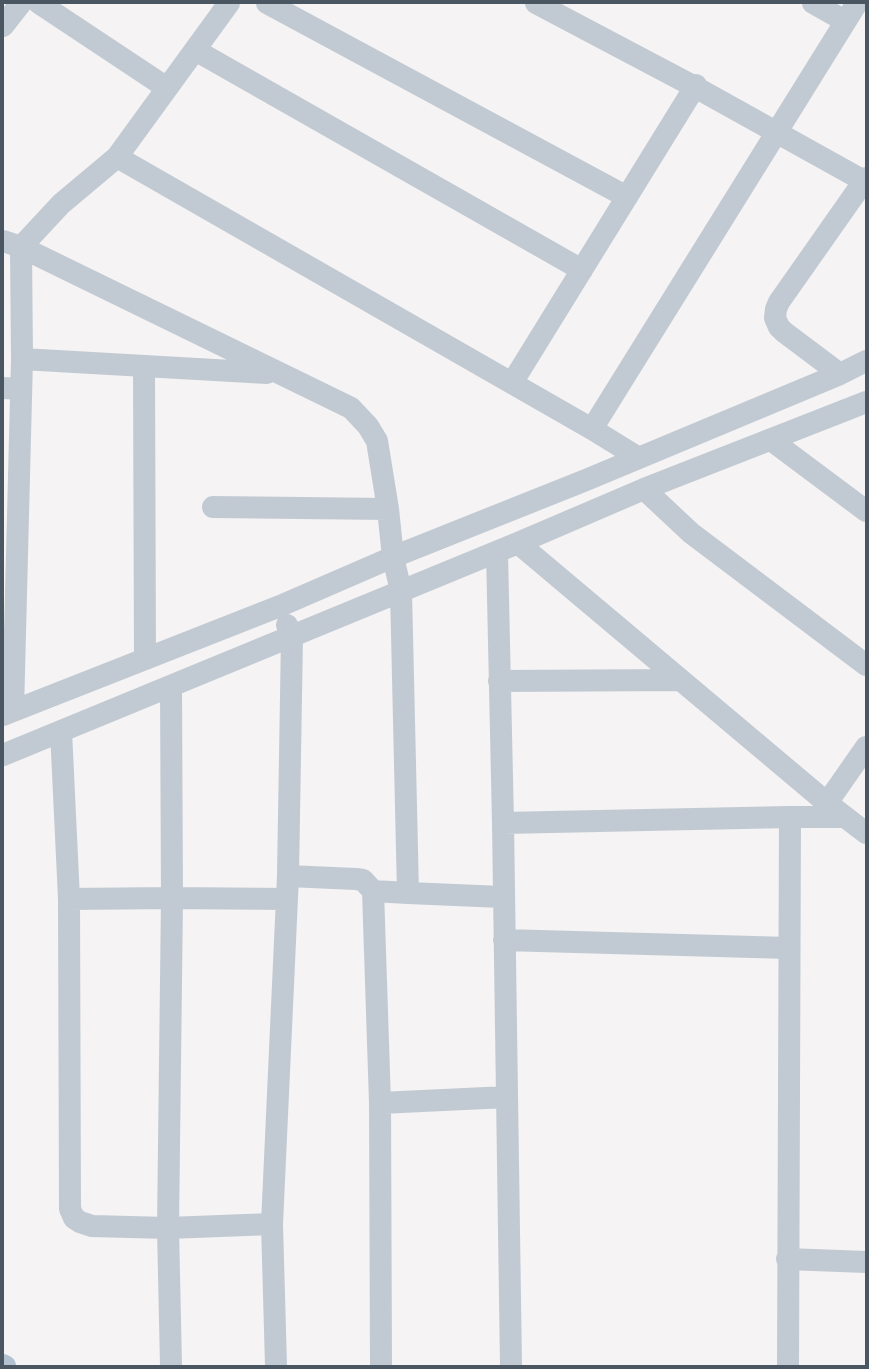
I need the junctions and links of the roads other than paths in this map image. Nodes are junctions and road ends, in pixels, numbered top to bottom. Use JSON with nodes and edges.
{"nodes":[{"id":1,"x":21,"y":3,"type":"edge"},
{"id":2,"x":39,"y":3,"type":"edge"},
{"id":3,"x":229,"y":3,"type":"edge"},
{"id":4,"x":267,"y":3,"type":"edge"},
{"id":5,"x":536,"y":3,"type":"edge"},
{"id":6,"x":813,"y":3,"type":"edge"},
{"id":7,"x":857,"y":3,"type":"edge"},
{"id":8,"x":845,"y":21,"type":"junction"},
{"id":9,"x":3,"y":26,"type":"edge"},
{"id":10,"x":195,"y":50,"type":"junction"},
{"id":11,"x":696,"y":86,"type":"junction"},
{"id":12,"x":167,"y":88,"type":"junction"},
{"id":13,"x":776,"y":133,"type":"junction"},
{"id":14,"x":118,"y":157,"type":"junction"},
{"id":15,"x":865,"y":179,"type":"edge"},
{"id":16,"x":627,"y":197,"type":"junction"},
{"id":17,"x":12,"y":244,"type":"edge"},
{"id":18,"x":582,"y":270,"type":"junction"},
{"id":19,"x":22,"y":359,"type":"junction"},
{"id":20,"x":866,"y":361,"type":"edge"},
{"id":21,"x":144,"y":367,"type":"junction"},
{"id":22,"x":276,"y":373,"type":"junction"},
{"id":23,"x":840,"y":374,"type":"junction"},
{"id":24,"x":512,"y":383,"type":"junction"},
{"id":25,"x":12,"y":388,"type":"edge"},
{"id":26,"x":866,"y":402,"type":"edge"},
{"id":27,"x":592,"y":429,"type":"junction"},
{"id":28,"x":771,"y":440,"type":"junction"},
{"id":29,"x":639,"y":458,"type":"junction"},
{"id":30,"x":644,"y":489,"type":"junction"},
{"id":31,"x":212,"y":507,"type":"dead end"},
{"id":32,"x":388,"y":509,"type":"junction"},
{"id":33,"x":866,"y":511,"type":"edge"},
{"id":34,"x":518,"y":543,"type":"junction"},
{"id":35,"x":497,"y":552,"type":"junction"},
{"id":36,"x":397,"y":571,"type":"junction"},
{"id":37,"x":286,"y":620,"type":"junction"},
{"id":38,"x":145,"y":659,"type":"junction"},
{"id":39,"x":866,"y":665,"type":"edge"},
{"id":40,"x":681,"y":680,"type":"junction"},
{"id":41,"x":499,"y":681,"type":"junction"},
{"id":42,"x":171,"y":687,"type":"junction"},
{"id":43,"x":8,"y":713,"type":"edge"},
{"id":44,"x":61,"y":731,"type":"junction"},
{"id":45,"x":866,"y":747,"type":"edge"},
{"id":46,"x":3,"y":755,"type":"edge"},
{"id":47,"x":827,"y":803,"type":"junction"},
{"id":48,"x":790,"y":817,"type":"junction"},
{"id":49,"x":845,"y":817,"type":"junction"},
{"id":50,"x":503,"y":823,"type":"junction"},
{"id":51,"x":866,"y":833,"type":"edge"},
{"id":52,"x":288,"y":876,"type":"junction"},
{"id":53,"x":373,"y":890,"type":"junction"},
{"id":54,"x":408,"y":893,"type":"junction"},
{"id":55,"x":502,"y":897,"type":"junction"},
{"id":56,"x":172,"y":898,"type":"junction"},
{"id":57,"x":68,"y":899,"type":"junction"},
{"id":58,"x":287,"y":899,"type":"junction"},
{"id":59,"x":504,"y":940,"type":"junction"},
{"id":60,"x":789,"y":948,"type":"junction"},
{"id":61,"x":507,"y":1097,"type":"junction"},
{"id":62,"x":380,"y":1103,"type":"junction"},
{"id":63,"x":272,"y":1224,"type":"junction"},
{"id":64,"x":168,"y":1228,"type":"junction"},
{"id":65,"x":787,"y":1259,"type":"junction"},
{"id":66,"x":866,"y":1262,"type":"edge"},
{"id":67,"x":171,"y":1366,"type":"edge"},
{"id":68,"x":276,"y":1366,"type":"edge"},
{"id":69,"x":381,"y":1366,"type":"edge"},
{"id":70,"x":510,"y":1366,"type":"edge"},
{"id":71,"x":788,"y":1366,"type":"edge"}],
"edges":[{"from":1,"to":9,"type":"street"},
{"from":2,"to":12,"type":"street"},
{"from":3,"to":10,"type":"street"},
{"from":4,"to":16,"type":"street"},
{"from":5,"to":11,"type":"street"},
{"from":6,"to":8,"type":"street"},
{"from":7,"to":8,"type":"street"},
{"from":8,"to":13,"type":"street"},
{"from":10,"to":12,"type":"street"},
{"from":10,"to":18,"type":"street"},
{"from":11,"to":13,"type":"street"},
{"from":11,"to":16,"type":"street"},
{"from":12,"to":14,"type":"street"},
{"from":13,"to":15,"type":"street"},
{"from":13,"to":27,"type":"street"},
{"from":14,"to":17,"type":"street"},
{"from":14,"to":24,"type":"street"},
{"from":15,"to":23,"type":"street"},
{"from":16,"to":18,"type":"street"},
{"from":17,"to":19,"type":"street"},
{"from":17,"to":22,"type":"street"},
{"from":18,"to":24,"type":"street"},
{"from":19,"to":21,"type":"street"},
{"from":19,"to":25,"type":"street"},
{"from":20,"to":23,"type":"street"},
{"from":21,"to":22,"type":"street"},
{"from":21,"to":38,"type":"street"},
{"from":22,"to":32,"type":"street"},
{"from":23,"to":29,"type":"street"},
{"from":24,"to":27,"type":"street"},
{"from":25,"to":43,"type":"street"},
{"from":26,"to":28,"type":"street"},
{"from":27,"to":29,"type":"street"},
{"from":28,"to":30,"type":"street"},
{"from":28,"to":33,"type":"street"},
{"from":29,"to":36,"type":"street"},
{"from":30,"to":34,"type":"street"},
{"from":30,"to":39,"type":"street"},
{"from":31,"to":32,"type":"street"},
{"from":32,"to":36,"type":"street"},
{"from":34,"to":35,"type":"street"},
{"from":34,"to":40,"type":"street"},
{"from":35,"to":36,"type":"street"},
{"from":35,"to":41,"type":"street"},
{"from":36,"to":37,"type":"street"},
{"from":36,"to":37,"type":"street"},
{"from":36,"to":54,"type":"street"},
{"from":37,"to":38,"type":"street"},
{"from":37,"to":42,"type":"street"},
{"from":37,"to":52,"type":"street"},
{"from":38,"to":43,"type":"street"},
{"from":40,"to":41,"type":"street"},
{"from":40,"to":47,"type":"street"},
{"from":41,"to":50,"type":"street"},
{"from":42,"to":44,"type":"street"},
{"from":42,"to":56,"type":"street"},
{"from":44,"to":46,"type":"street"},
{"from":44,"to":57,"type":"street"},
{"from":45,"to":47,"type":"street"},
{"from":47,"to":49,"type":"street"},
{"from":48,"to":49,"type":"street"},
{"from":48,"to":50,"type":"street"},
{"from":48,"to":60,"type":"street"},
{"from":49,"to":51,"type":"street"},
{"from":50,"to":55,"type":"street"},
{"from":52,"to":53,"type":"street"},
{"from":52,"to":58,"type":"street"},
{"from":53,"to":54,"type":"street"},
{"from":53,"to":62,"type":"street"},
{"from":54,"to":55,"type":"street"},
{"from":55,"to":59,"type":"street"},
{"from":56,"to":57,"type":"street"},
{"from":56,"to":58,"type":"street"},
{"from":56,"to":64,"type":"street"},
{"from":57,"to":64,"type":"street"},
{"from":58,"to":63,"type":"street"},
{"from":59,"to":60,"type":"street"},
{"from":59,"to":61,"type":"street"},
{"from":60,"to":65,"type":"street"},
{"from":61,"to":62,"type":"street"},
{"from":61,"to":70,"type":"street"},
{"from":62,"to":69,"type":"street"},
{"from":63,"to":64,"type":"street"},
{"from":63,"to":68,"type":"street"},
{"from":64,"to":67,"type":"street"},
{"from":65,"to":66,"type":"street"},
{"from":65,"to":71,"type":"street"}]}
